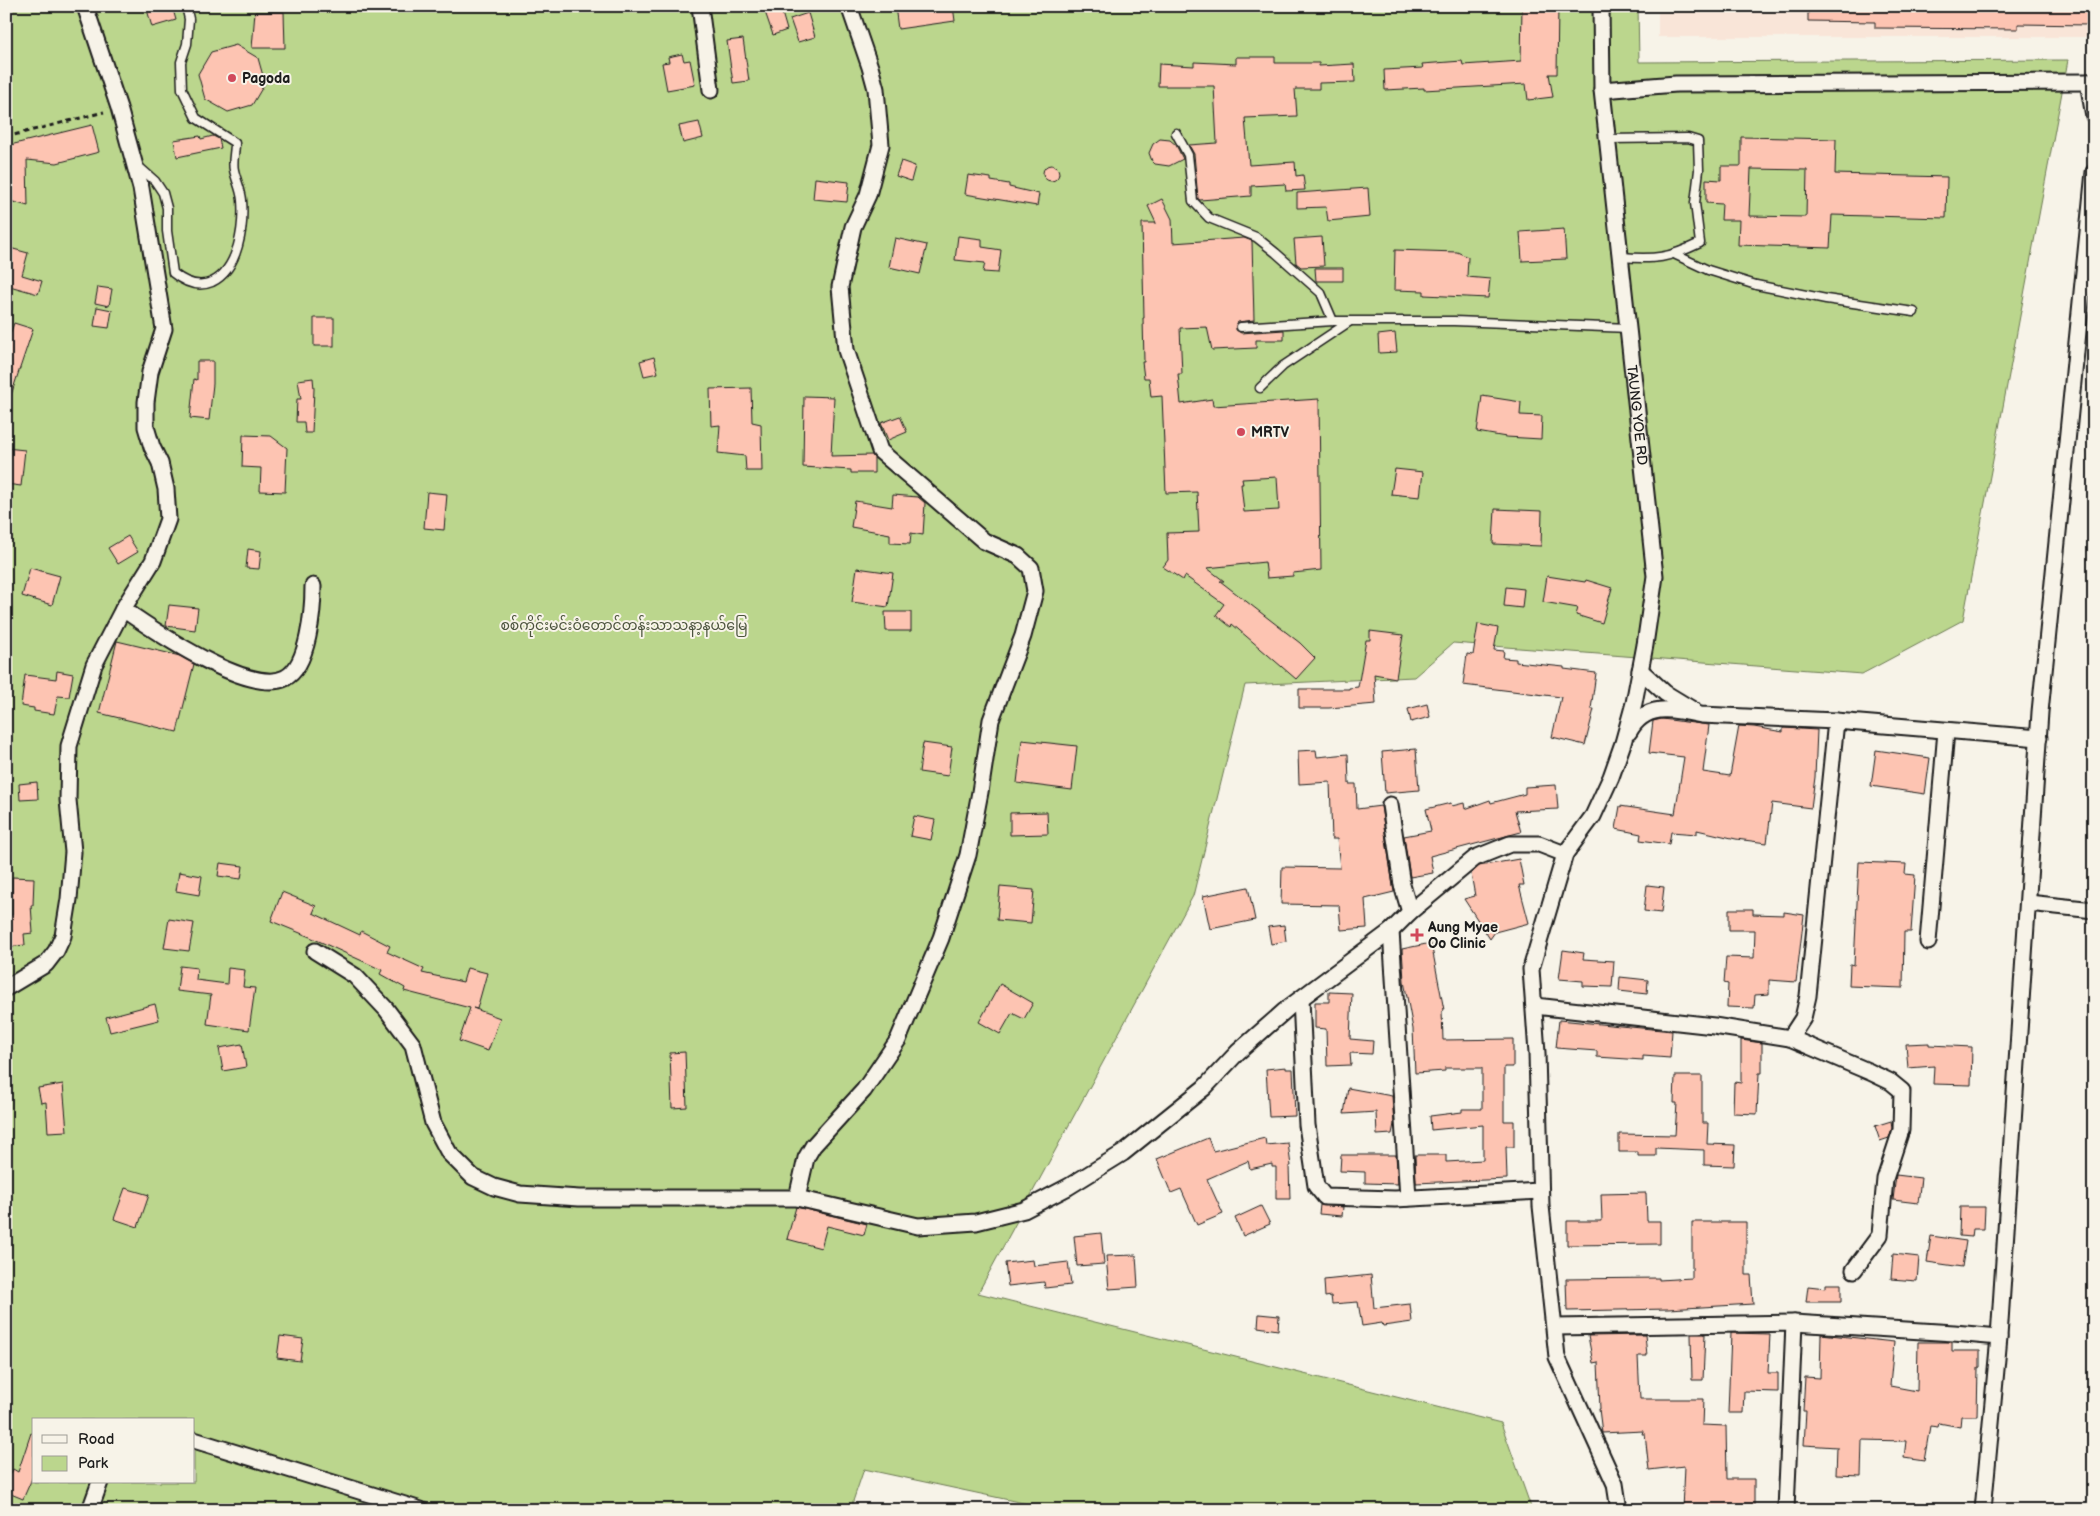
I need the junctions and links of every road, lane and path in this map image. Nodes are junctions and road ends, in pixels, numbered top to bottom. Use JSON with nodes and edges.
{"nodes":[{"id":1,"x":85,"y":6,"type":"edge"},
{"id":2,"x":186,"y":6,"type":"edge"},
{"id":3,"x":700,"y":6,"type":"edge"},
{"id":4,"x":849,"y":6,"type":"edge"},
{"id":5,"x":1601,"y":6,"type":"edge"},
{"id":6,"x":2091,"y":82,"type":"edge"},
{"id":7,"x":711,"y":90,"type":"dead end"},
{"id":8,"x":1602,"y":90,"type":"junction"},
{"id":9,"x":119,"y":108,"type":"junction"},
{"id":10,"x":2094,"y":116,"type":"edge"},
{"id":11,"x":1176,"y":133,"type":"dead end"},
{"id":12,"x":6,"y":137,"type":"edge"},
{"id":13,"x":1608,"y":139,"type":"junction"},
{"id":14,"x":134,"y":162,"type":"junction"},
{"id":15,"x":2094,"y":172,"type":"edge"},
{"id":16,"x":1676,"y":255,"type":"junction"},
{"id":17,"x":1621,"y":257,"type":"junction"},
{"id":18,"x":1914,"y":312,"type":"dead end"},
{"id":19,"x":1333,"y":321,"type":"junction"},
{"id":20,"x":1350,"y":322,"type":"junction"},
{"id":21,"x":1241,"y":327,"type":"dead end"},
{"id":22,"x":1629,"y":328,"type":"junction"},
{"id":23,"x":1260,"y":388,"type":"dead end"},
{"id":24,"x":313,"y":586,"type":"dead end"},
{"id":25,"x":123,"y":609,"type":"junction"},
{"id":26,"x":1640,"y":670,"type":"junction"},
{"id":27,"x":1701,"y":715,"type":"junction"},
{"id":28,"x":1836,"y":721,"type":"junction"},
{"id":29,"x":1946,"y":731,"type":"junction"},
{"id":30,"x":2039,"y":738,"type":"junction"},
{"id":31,"x":1623,"y":743,"type":"junction"},
{"id":32,"x":1390,"y":805,"type":"dead end"},
{"id":33,"x":1565,"y":854,"type":"junction"},
{"id":34,"x":2028,"y":903,"type":"junction"},
{"id":35,"x":2089,"y":910,"type":"edge"},
{"id":36,"x":1410,"y":912,"type":"junction"},
{"id":37,"x":1391,"y":931,"type":"junction"},
{"id":38,"x":1928,"y":942,"type":"dead end"},
{"id":39,"x":315,"y":951,"type":"dead end"},
{"id":40,"x":6,"y":988,"type":"edge"},
{"id":41,"x":1301,"y":999,"type":"junction"},
{"id":42,"x":1535,"y":1006,"type":"junction"},
{"id":43,"x":1790,"y":1038,"type":"junction"},
{"id":44,"x":1540,"y":1192,"type":"junction"},
{"id":45,"x":797,"y":1198,"type":"junction"},
{"id":46,"x":1408,"y":1198,"type":"junction"},
{"id":47,"x":1854,"y":1270,"type":"dead end"},
{"id":48,"x":1794,"y":1323,"type":"junction"},
{"id":49,"x":1555,"y":1327,"type":"junction"},
{"id":50,"x":1999,"y":1338,"type":"junction"},
{"id":51,"x":195,"y":1440,"type":"edge"},
{"id":52,"x":99,"y":1484,"type":"edge"},
{"id":53,"x":90,"y":1510,"type":"edge"},
{"id":54,"x":421,"y":1510,"type":"edge"},
{"id":55,"x":1619,"y":1510,"type":"edge"},
{"id":56,"x":1786,"y":1510,"type":"edge"},
{"id":57,"x":1983,"y":1510,"type":"edge"}],
"edges":[{"from":1,"to":9,"type":"street"},
{"from":2,"to":14,"type":"lane"},
{"from":3,"to":7,"type":"street"},
{"from":4,"to":45,"type":"street"},
{"from":5,"to":8,"type":"street","name":"TAUNG YOE RD"},
{"from":6,"to":8,"type":"street"},
{"from":6,"to":10,"type":"street"},
{"from":8,"to":13,"type":"street","name":"TAUNG YOE RD"},
{"from":9,"to":12,"type":"path"},
{"from":9,"to":14,"type":"street"},
{"from":11,"to":19,"type":"lane"},
{"from":13,"to":16,"type":"lane"},
{"from":13,"to":17,"type":"street","name":"TAUNG YOE RD"},
{"from":14,"to":25,"type":"street"},
{"from":15,"to":30,"type":"street"},
{"from":16,"to":17,"type":"lane"},
{"from":16,"to":18,"type":"lane"},
{"from":17,"to":22,"type":"street","name":"TAUNG YOE RD"},
{"from":19,"to":20,"type":"lane"},
{"from":19,"to":21,"type":"lane"},
{"from":20,"to":22,"type":"lane"},
{"from":20,"to":23,"type":"lane"},
{"from":22,"to":26,"type":"street","name":"TAUNG YOE RD"},
{"from":24,"to":25,"type":"street"},
{"from":25,"to":40,"type":"street"},
{"from":26,"to":27,"type":"street"},
{"from":26,"to":31,"type":"street","name":"TAUNG YOE RD"},
{"from":27,"to":28,"type":"street"},
{"from":27,"to":31,"type":"street"},
{"from":28,"to":29,"type":"street"},
{"from":28,"to":43,"type":"street"},
{"from":29,"to":30,"type":"street"},
{"from":29,"to":38,"type":"street"},
{"from":30,"to":34,"type":"street"},
{"from":31,"to":33,"type":"street","name":"TAUNG YOE RD"},
{"from":32,"to":36,"type":"street"},
{"from":33,"to":36,"type":"street"},
{"from":33,"to":42,"type":"street"},
{"from":34,"to":35,"type":"street"},
{"from":34,"to":50,"type":"street"},
{"from":36,"to":37,"type":"street"},
{"from":37,"to":41,"type":"street"},
{"from":37,"to":46,"type":"street"},
{"from":39,"to":45,"type":"street"},
{"from":41,"to":45,"type":"street"},
{"from":41,"to":46,"type":"street"},
{"from":42,"to":43,"type":"street"},
{"from":42,"to":44,"type":"street"},
{"from":43,"to":47,"type":"street"},
{"from":44,"to":46,"type":"street"},
{"from":44,"to":49,"type":"street"},
{"from":48,"to":49,"type":"street"},
{"from":48,"to":50,"type":"street"},
{"from":48,"to":56,"type":"street"},
{"from":49,"to":55,"type":"street"},
{"from":50,"to":57,"type":"street"},
{"from":51,"to":54,"type":"street"},
{"from":52,"to":53,"type":"street"}]}
